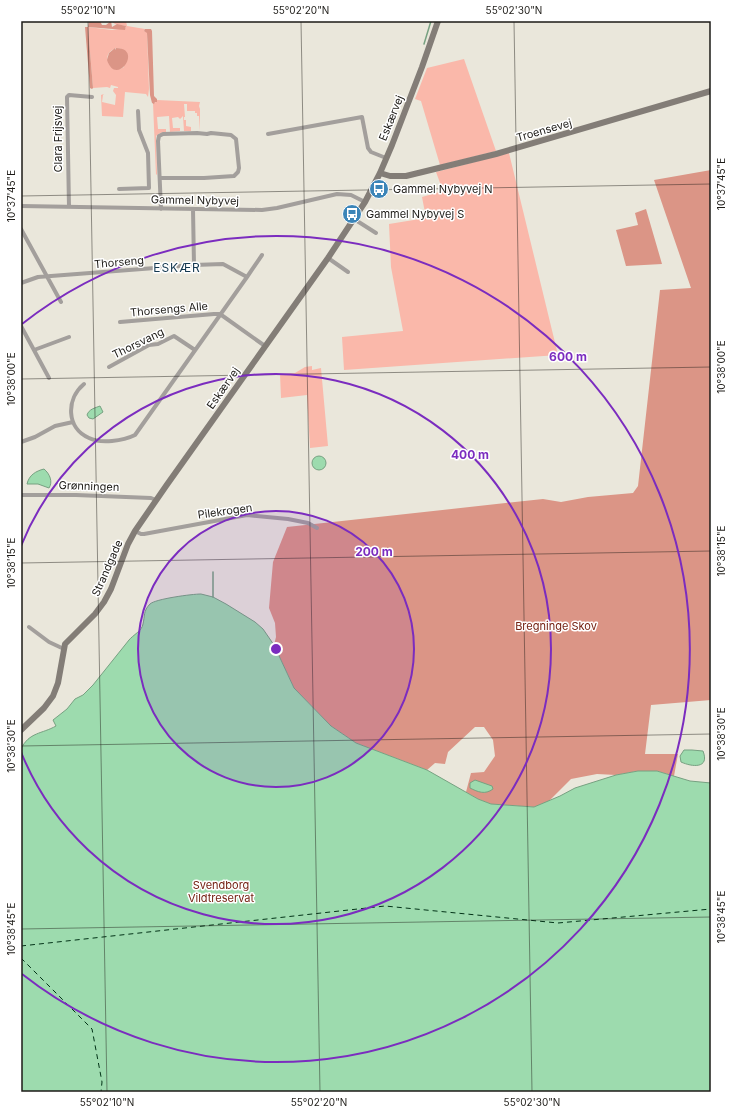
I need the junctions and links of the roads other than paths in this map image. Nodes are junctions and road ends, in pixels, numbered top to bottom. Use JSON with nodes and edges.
{"nodes":[{"id":1,"x":438,"y":21,"type":"edge"},
{"id":2,"x":711,"y":91,"type":"edge"},
{"id":3,"x":92,"y":97,"type":"dead end"},
{"id":4,"x":138,"y":111,"type":"dead end"},
{"id":5,"x":268,"y":134,"type":"dead end"},
{"id":6,"x":386,"y":158,"type":"junction"},
{"id":7,"x":380,"y":173,"type":"junction"},
{"id":8,"x":149,"y":178,"type":"junction"},
{"id":9,"x":160,"y":178,"type":"junction"},
{"id":10,"x":119,"y":189,"type":"dead end"},
{"id":11,"x":365,"y":202,"type":"junction"},
{"id":12,"x":21,"y":206,"type":"edge"},
{"id":13,"x":69,"y":207,"type":"junction"},
{"id":14,"x":161,"y":209,"type":"junction"},
{"id":15,"x":193,"y":209,"type":"junction"},
{"id":16,"x":354,"y":219,"type":"junction"},
{"id":17,"x":21,"y":229,"type":"edge"},
{"id":18,"x":376,"y":234,"type":"dead end"},
{"id":19,"x":262,"y":255,"type":"dead end"},
{"id":20,"x":328,"y":258,"type":"junction"},
{"id":21,"x":194,"y":265,"type":"junction"},
{"id":22,"x":348,"y":272,"type":"dead end"},
{"id":23,"x":47,"y":276,"type":"junction"},
{"id":24,"x":247,"y":276,"type":"junction"},
{"id":25,"x":21,"y":283,"type":"edge"},
{"id":26,"x":61,"y":302,"type":"dead end"},
{"id":27,"x":220,"y":314,"type":"junction"},
{"id":28,"x":120,"y":322,"type":"dead end"},
{"id":29,"x":21,"y":326,"type":"edge"},
{"id":30,"x":69,"y":337,"type":"dead end"},
{"id":31,"x":265,"y":346,"type":"junction"},
{"id":32,"x":34,"y":350,"type":"junction"},
{"id":33,"x":195,"y":350,"type":"junction"},
{"id":34,"x":109,"y":367,"type":"dead end"},
{"id":35,"x":49,"y":378,"type":"dead end"},
{"id":36,"x":84,"y":384,"type":"dead end"},
{"id":37,"x":73,"y":422,"type":"junction"},
{"id":38,"x":21,"y":442,"type":"edge"},
{"id":39,"x":21,"y":494,"type":"edge"},
{"id":40,"x":156,"y":500,"type":"junction"},
{"id":41,"x":317,"y":528,"type":"dead end"},
{"id":42,"x":135,"y":531,"type":"junction"},
{"id":43,"x":29,"y":627,"type":"dead end"},
{"id":44,"x":64,"y":649,"type":"junction"},
{"id":45,"x":21,"y":730,"type":"edge"}],
"edges":[{"from":1,"to":6,"type":"street","name":"Eskærvej"},
{"from":2,"to":7,"type":"street","name":"Troensevej"},
{"from":3,"to":13,"type":"street","name":"Clara Frijsvej"},
{"from":4,"to":8,"type":"street"},
{"from":5,"to":6,"type":"street"},
{"from":6,"to":7,"type":"street","name":"Eskærvej"},
{"from":7,"to":11,"type":"street","name":"Eskærvej"},
{"from":8,"to":9,"type":"street"},
{"from":8,"to":10,"type":"street"},
{"from":9,"to":9,"type":"street"},
{"from":9,"to":14,"type":"street"},
{"from":11,"to":15,"type":"street","name":"Gammel Nybyvej"},
{"from":11,"to":16,"type":"street","name":"Eskærvej"},
{"from":12,"to":13,"type":"street","name":"Gammel Nybyvej"},
{"from":13,"to":14,"type":"street","name":"Gammel Nybyvej"},
{"from":14,"to":15,"type":"street","name":"Gammel Nybyvej"},
{"from":15,"to":21,"type":"street"},
{"from":16,"to":18,"type":"street"},
{"from":16,"to":20,"type":"street","name":"Eskærvej"},
{"from":17,"to":23,"type":"street"},
{"from":19,"to":24,"type":"street"},
{"from":20,"to":22,"type":"street"},
{"from":20,"to":31,"type":"street","name":"Eskærvej"},
{"from":21,"to":23,"type":"street","name":"Thorseng"},
{"from":21,"to":24,"type":"street","name":"Thorseng"},
{"from":23,"to":25,"type":"street","name":"Thorseng"},
{"from":23,"to":26,"type":"street"},
{"from":24,"to":27,"type":"street"},
{"from":27,"to":28,"type":"street","name":"Thorsengs Alle"},
{"from":27,"to":31,"type":"street"},
{"from":27,"to":33,"type":"street"},
{"from":29,"to":32,"type":"street"},
{"from":30,"to":32,"type":"street"},
{"from":31,"to":40,"type":"street","name":"Eskærvej"},
{"from":32,"to":35,"type":"street"},
{"from":33,"to":34,"type":"street","name":"Thorsvang"},
{"from":33,"to":37,"type":"street"},
{"from":36,"to":37,"type":"street"},
{"from":37,"to":38,"type":"street"},
{"from":39,"to":40,"type":"street","name":"Grønningen"},
{"from":40,"to":42,"type":"street","name":"Eskærvej"},
{"from":41,"to":42,"type":"street","name":"Pilekrogen"},
{"from":42,"to":44,"type":"street","name":"Strandgade"},
{"from":43,"to":44,"type":"street"},
{"from":44,"to":45,"type":"street","name":"Strandgade"}]}
